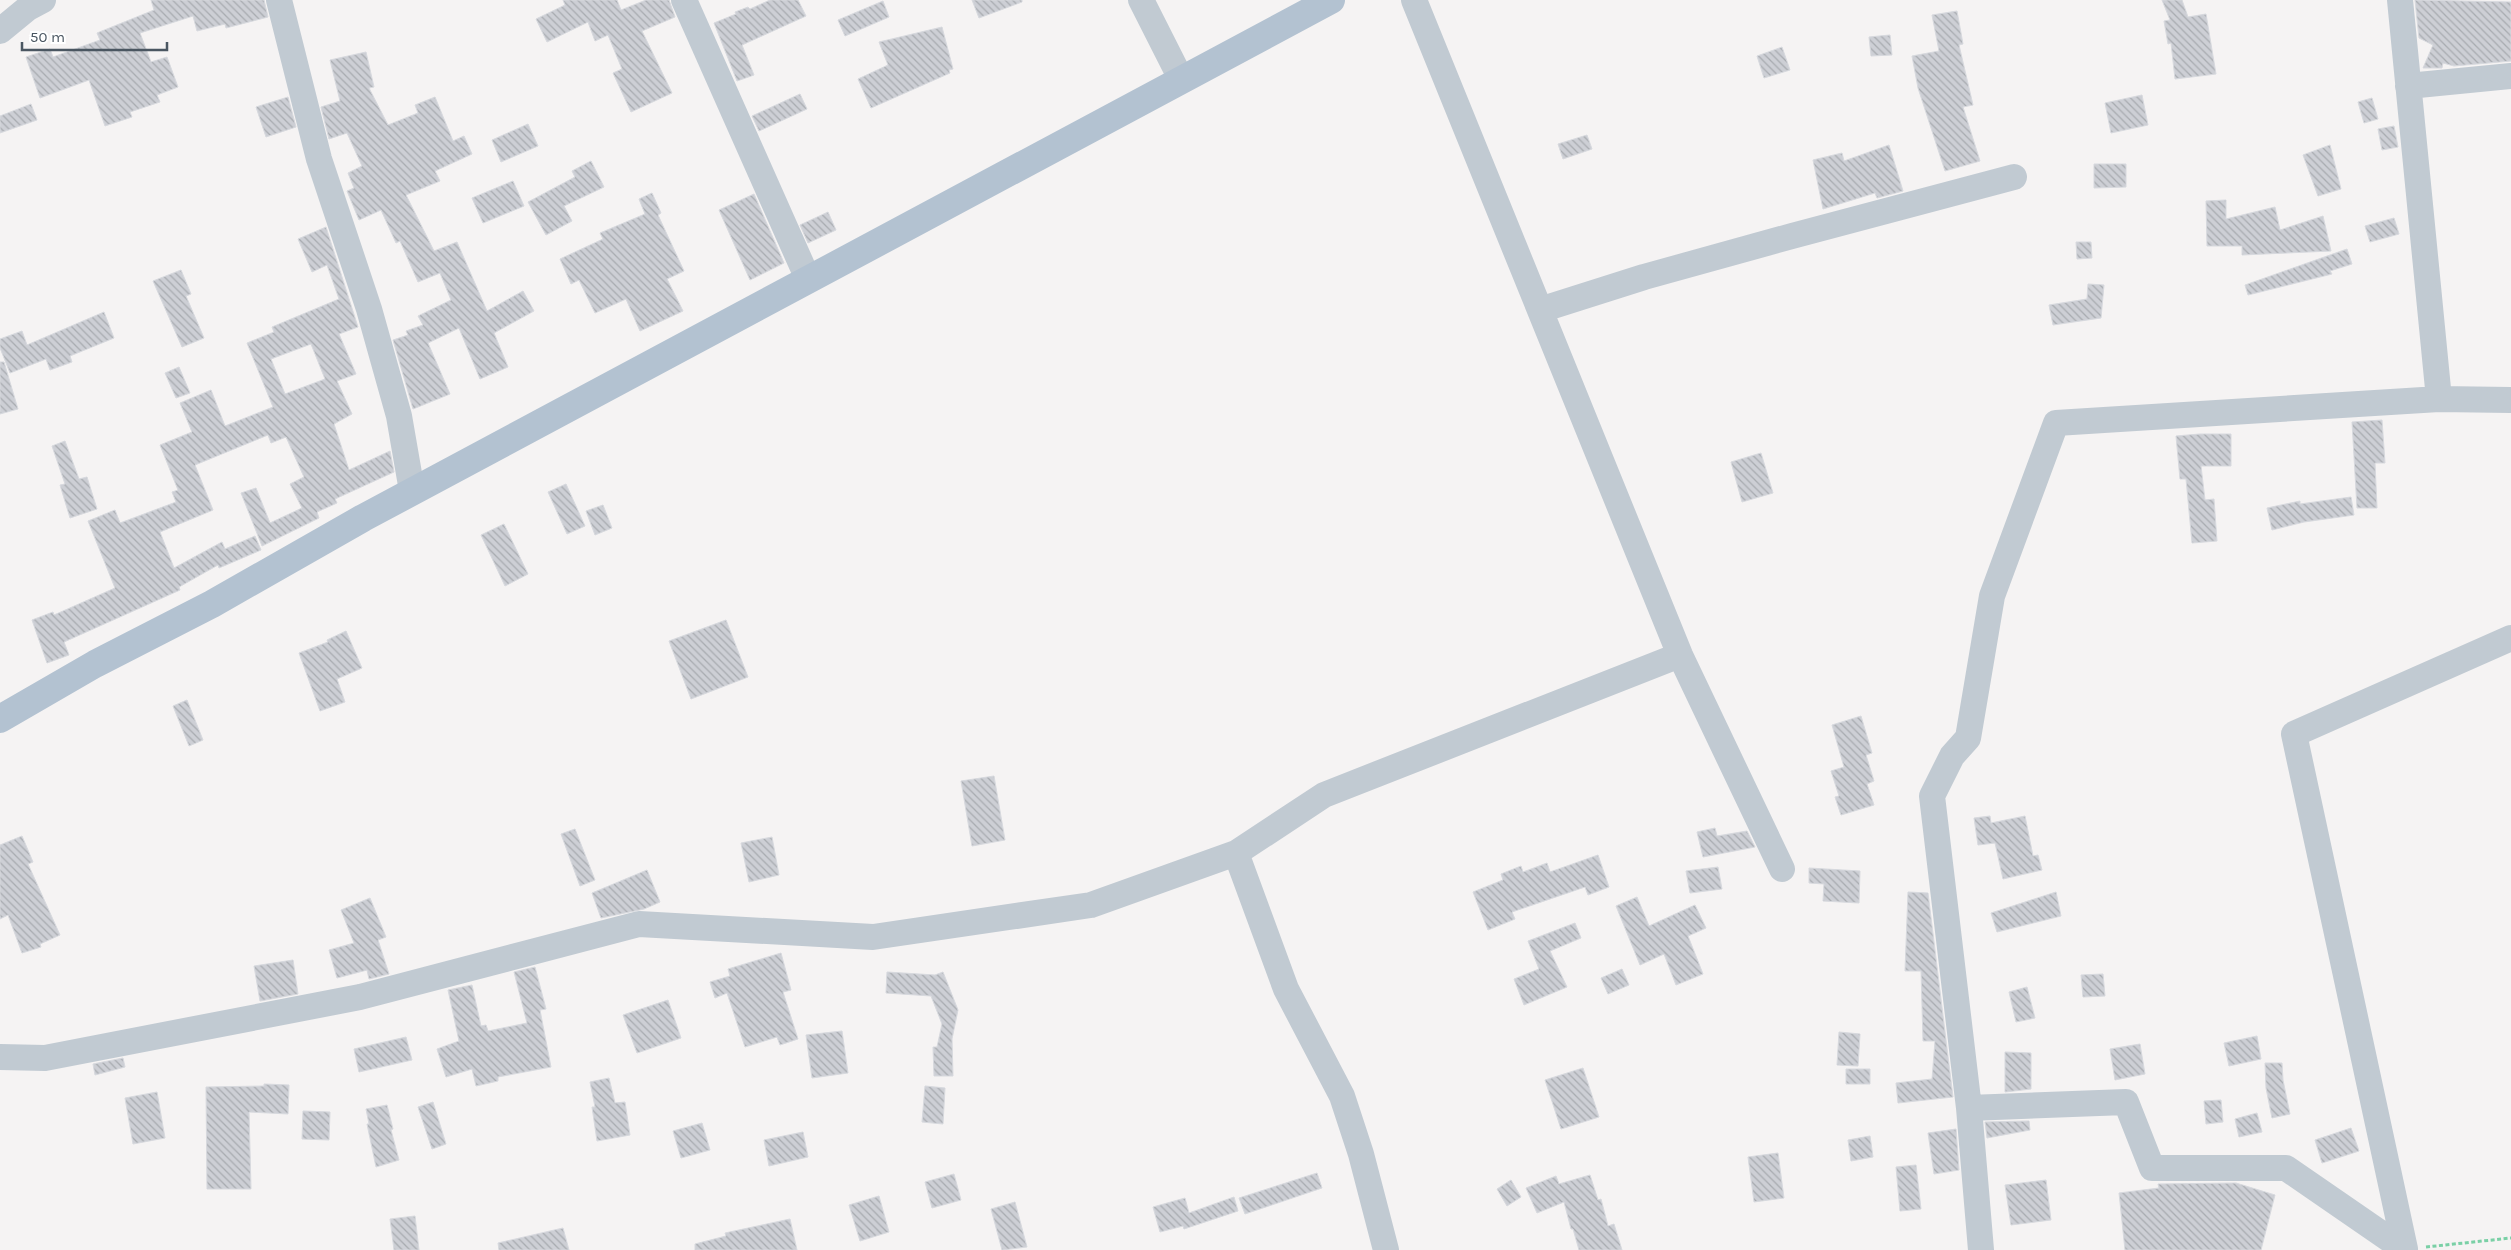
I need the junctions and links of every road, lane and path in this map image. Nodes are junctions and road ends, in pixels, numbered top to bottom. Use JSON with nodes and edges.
{"nodes":[{"id":1,"x":43,"y":0,"type":"edge"},
{"id":2,"x":279,"y":0,"type":"edge"},
{"id":3,"x":684,"y":0,"type":"edge"},
{"id":4,"x":1141,"y":0,"type":"edge"},
{"id":5,"x":1331,"y":0,"type":"edge"},
{"id":6,"x":1414,"y":0,"type":"edge"},
{"id":7,"x":2400,"y":0,"type":"edge"},
{"id":8,"x":0,"y":31,"type":"edge"},
{"id":9,"x":2511,"y":76,"type":"edge"},
{"id":10,"x":1181,"y":79,"type":"junction"},
{"id":11,"x":2408,"y":86,"type":"junction"},
{"id":12,"x":2014,"y":177,"type":"dead end"},
{"id":13,"x":808,"y":279,"type":"junction"},
{"id":14,"x":1540,"y":310,"type":"junction"},
{"id":15,"x":2439,"y":399,"type":"junction"},
{"id":16,"x":2511,"y":400,"type":"edge"},
{"id":17,"x":412,"y":492,"type":"junction"},
{"id":18,"x":2511,"y":638,"type":"edge"},
{"id":19,"x":1680,"y":654,"type":"junction"},
{"id":20,"x":0,"y":719,"type":"edge"},
{"id":21,"x":1236,"y":853,"type":"junction"},
{"id":22,"x":1782,"y":869,"type":"dead end"},
{"id":23,"x":0,"y":1057,"type":"edge"},
{"id":24,"x":1969,"y":1108,"type":"junction"},
{"id":25,"x":2511,"y":1238,"type":"edge"},
{"id":26,"x":1386,"y":1250,"type":"edge"},
{"id":27,"x":1981,"y":1250,"type":"edge"},
{"id":28,"x":2405,"y":1250,"type":"edge"}],
"edges":[{"from":1,"to":8,"type":"street"},
{"from":2,"to":17,"type":"street"},
{"from":3,"to":13,"type":"street"},
{"from":4,"to":10,"type":"street"},
{"from":5,"to":10,"type":"main road"},
{"from":6,"to":14,"type":"street"},
{"from":7,"to":11,"type":"street"},
{"from":9,"to":11,"type":"street"},
{"from":10,"to":13,"type":"main road"},
{"from":11,"to":15,"type":"street"},
{"from":12,"to":14,"type":"street"},
{"from":13,"to":17,"type":"main road"},
{"from":14,"to":19,"type":"street"},
{"from":15,"to":16,"type":"street"},
{"from":15,"to":24,"type":"street"},
{"from":17,"to":20,"type":"main road"},
{"from":18,"to":28,"type":"street"},
{"from":19,"to":21,"type":"street"},
{"from":19,"to":22,"type":"street"},
{"from":21,"to":23,"type":"street"},
{"from":21,"to":26,"type":"street"},
{"from":24,"to":27,"type":"street"},
{"from":24,"to":28,"type":"street"},
{"from":25,"to":28,"type":"path"}]}
